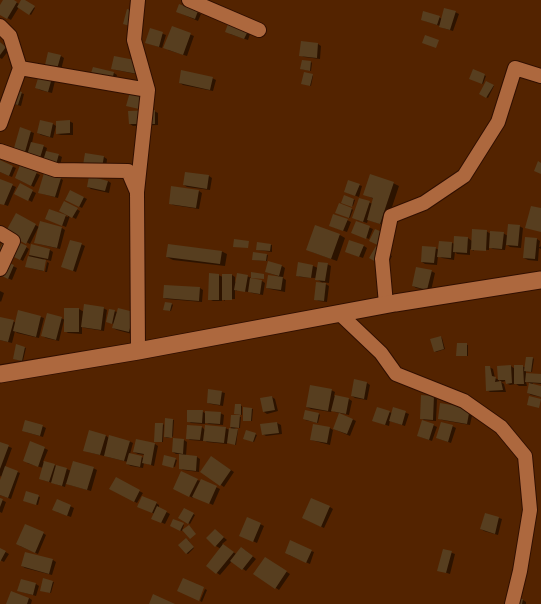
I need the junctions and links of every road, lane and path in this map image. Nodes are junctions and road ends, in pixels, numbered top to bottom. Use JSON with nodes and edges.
{"nodes":[{"id":1,"x":138,"y":0,"type":"edge"},
{"id":2,"x":189,"y":0,"type":"edge"},
{"id":3,"x":0,"y":26,"type":"edge"},
{"id":4,"x":259,"y":30,"type":"dead end"},
{"id":5,"x":20,"y":68,"type":"junction"},
{"id":6,"x":541,"y":76,"type":"edge"},
{"id":7,"x":148,"y":90,"type":"junction"},
{"id":8,"x":0,"y":124,"type":"edge"},
{"id":9,"x":0,"y":151,"type":"edge"},
{"id":10,"x":137,"y":192,"type":"junction"},
{"id":11,"x":0,"y":233,"type":"edge"},
{"id":12,"x":0,"y":269,"type":"edge"},
{"id":13,"x":541,"y":280,"type":"edge"},
{"id":14,"x":386,"y":304,"type":"junction"},
{"id":15,"x":339,"y":313,"type":"junction"},
{"id":16,"x":138,"y":351,"type":"junction"},
{"id":17,"x":0,"y":374,"type":"edge"},
{"id":18,"x":512,"y":604,"type":"edge"}],
"edges":[{"from":1,"to":7,"type":"street"},
{"from":2,"to":4,"type":"street"},
{"from":3,"to":5,"type":"street"},
{"from":5,"to":7,"type":"street"},
{"from":5,"to":8,"type":"street"},
{"from":6,"to":14,"type":"street"},
{"from":7,"to":10,"type":"street"},
{"from":9,"to":10,"type":"street"},
{"from":10,"to":16,"type":"street"},
{"from":11,"to":12,"type":"street"},
{"from":13,"to":14,"type":"street"},
{"from":14,"to":15,"type":"street"},
{"from":15,"to":16,"type":"street"},
{"from":15,"to":18,"type":"street"},
{"from":16,"to":17,"type":"street"}]}
